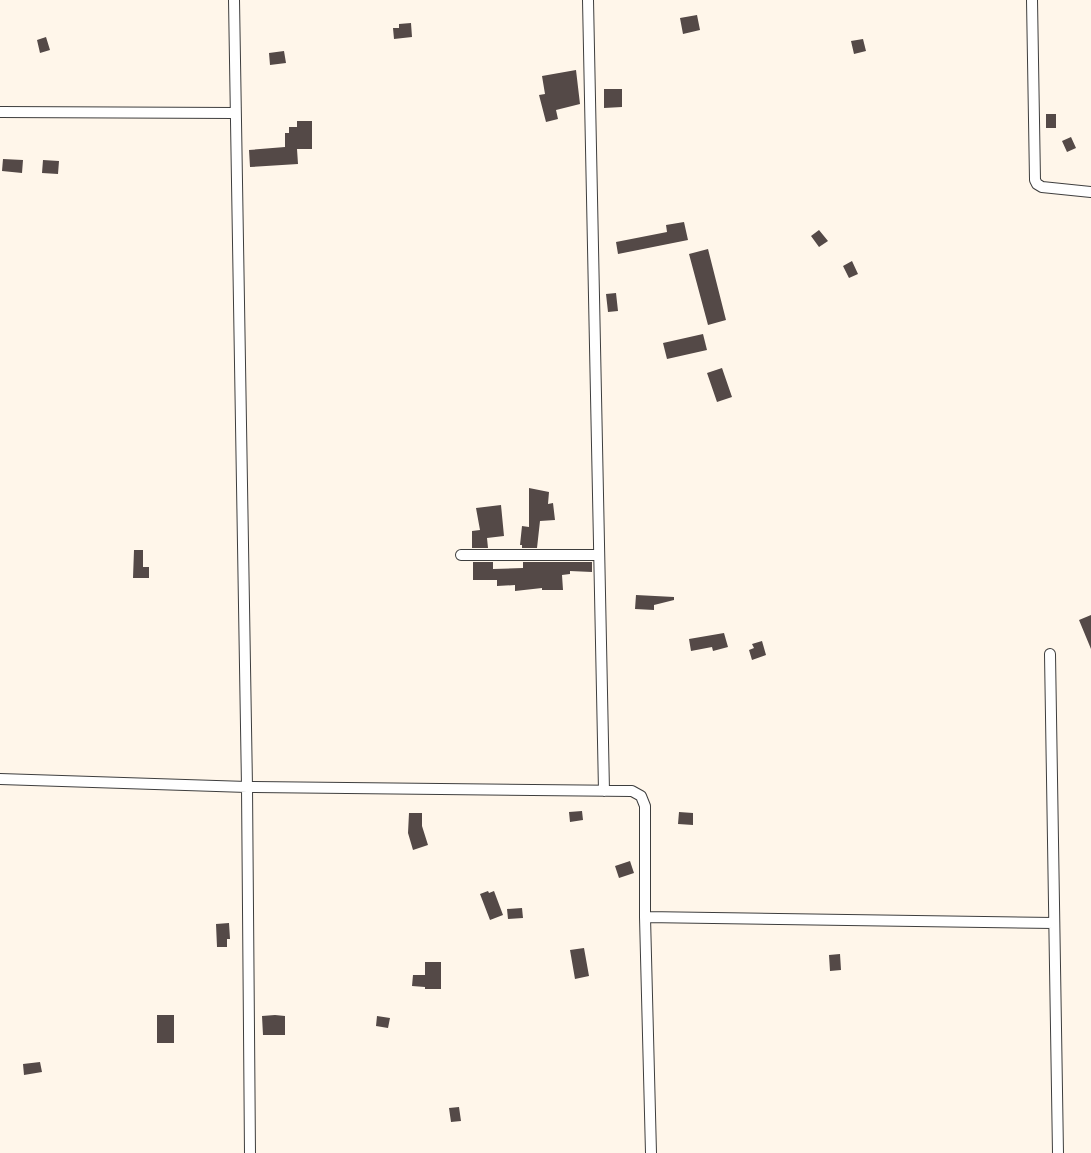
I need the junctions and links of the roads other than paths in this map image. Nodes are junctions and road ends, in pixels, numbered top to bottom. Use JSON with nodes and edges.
{"nodes":[{"id":1,"x":234,"y":0,"type":"edge"},
{"id":2,"x":588,"y":0,"type":"edge"},
{"id":3,"x":1032,"y":0,"type":"edge"},
{"id":4,"x":0,"y":112,"type":"edge"},
{"id":5,"x":235,"y":112,"type":"junction"},
{"id":6,"x":1091,"y":192,"type":"edge"},
{"id":7,"x":461,"y":555,"type":"dead end"},
{"id":8,"x":599,"y":555,"type":"junction"},
{"id":9,"x":1050,"y":654,"type":"dead end"},
{"id":10,"x":0,"y":779,"type":"edge"},
{"id":11,"x":247,"y":787,"type":"junction"},
{"id":12,"x":603,"y":791,"type":"junction"},
{"id":13,"x":645,"y":917,"type":"junction"},
{"id":14,"x":1054,"y":923,"type":"junction"},
{"id":15,"x":250,"y":1153,"type":"edge"},
{"id":16,"x":651,"y":1153,"type":"edge"},
{"id":17,"x":1058,"y":1153,"type":"edge"}],
"edges":[{"from":1,"to":5,"type":"street"},
{"from":2,"to":8,"type":"street"},
{"from":3,"to":6,"type":"street"},
{"from":4,"to":5,"type":"street"},
{"from":5,"to":11,"type":"street"},
{"from":7,"to":8,"type":"street"},
{"from":8,"to":12,"type":"street"},
{"from":9,"to":14,"type":"street"},
{"from":10,"to":11,"type":"street"},
{"from":11,"to":12,"type":"street"},
{"from":11,"to":15,"type":"street"},
{"from":12,"to":13,"type":"street"},
{"from":13,"to":14,"type":"street"},
{"from":13,"to":16,"type":"street"},
{"from":14,"to":17,"type":"street"}]}
